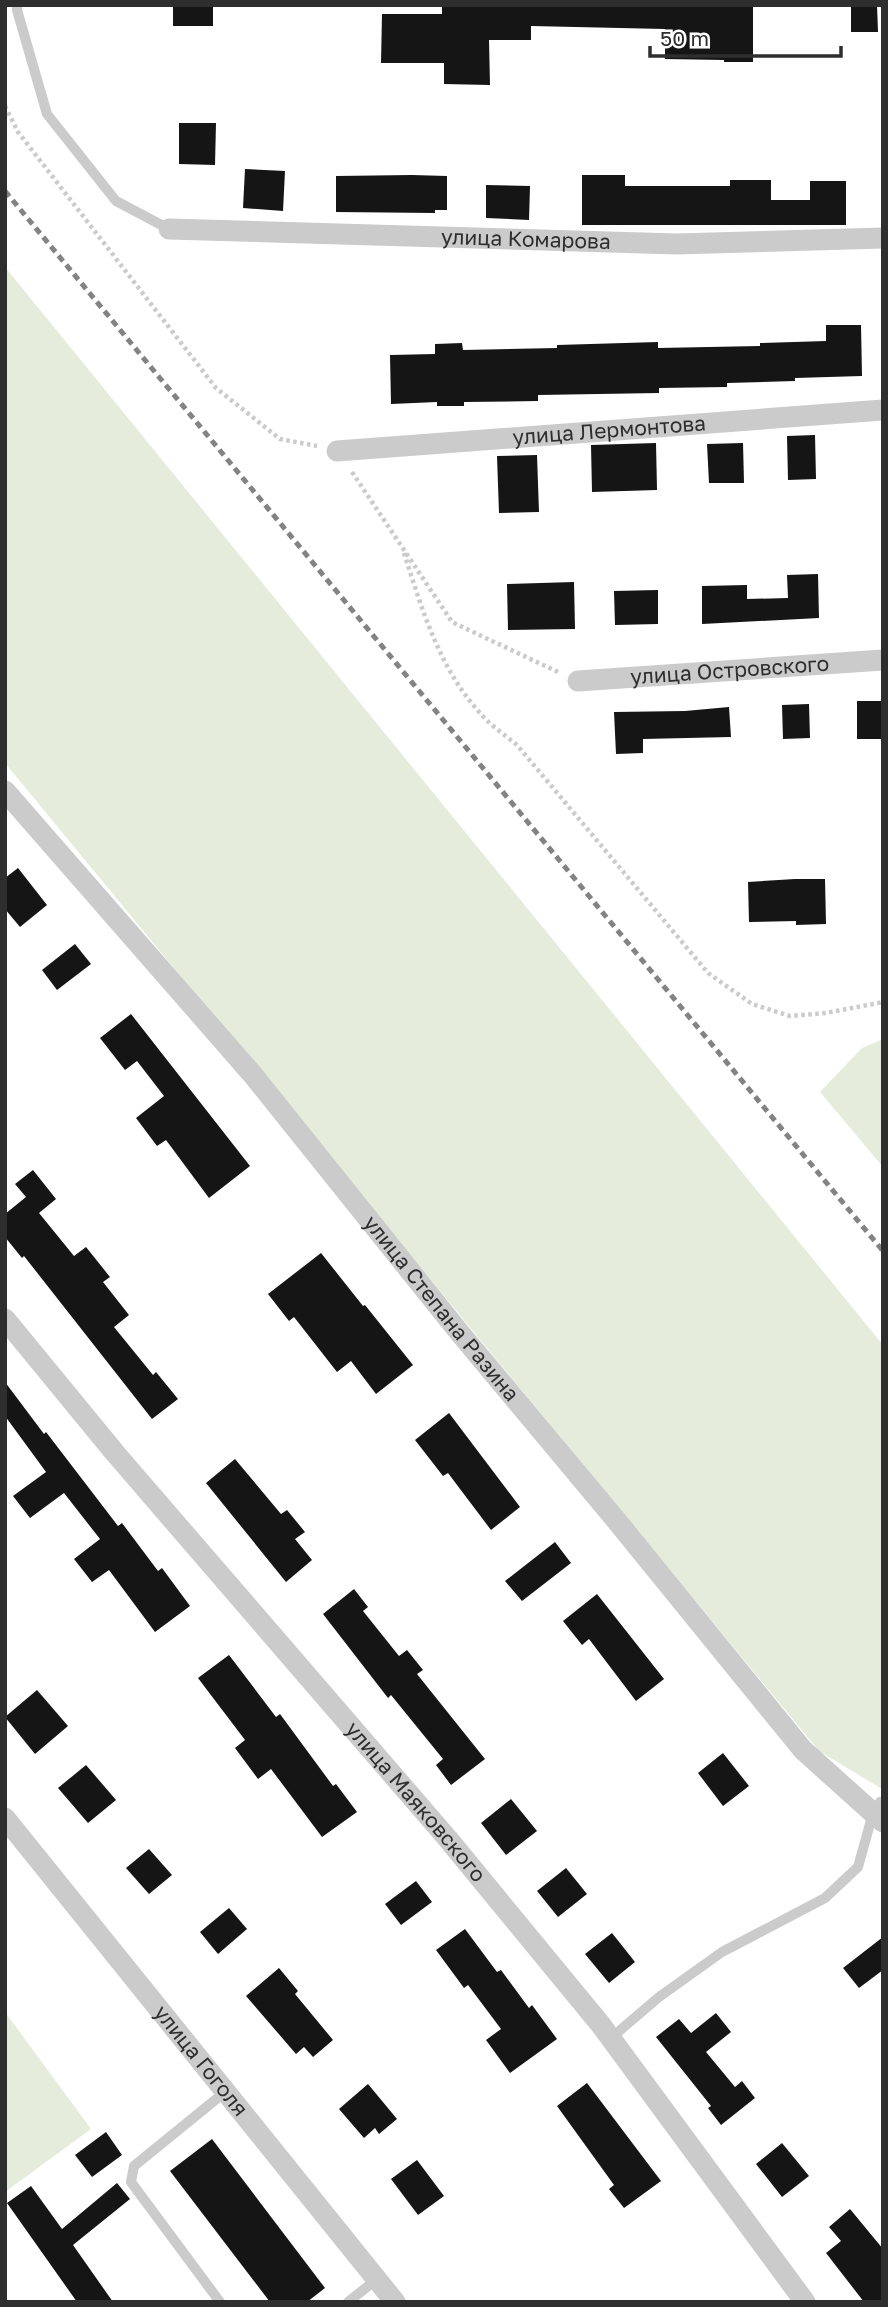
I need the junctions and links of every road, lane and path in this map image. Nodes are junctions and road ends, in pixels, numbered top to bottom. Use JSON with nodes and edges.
{"nodes":[{"id":1,"x":17,"y":5,"type":"edge"},
{"id":2,"x":5,"y":106,"type":"edge"},
{"id":3,"x":169,"y":229,"type":"joint"},
{"id":4,"x":883,"y":237,"type":"edge"},
{"id":5,"x":883,"y":410,"type":"edge"},
{"id":6,"x":337,"y":451,"type":"junction"},
{"id":7,"x":401,"y":547,"type":"junction"},
{"id":8,"x":883,"y":660,"type":"edge"},
{"id":9,"x":578,"y":681,"type":"joint"},
{"id":10,"x":5,"y":791,"type":"edge"},
{"id":11,"x":883,"y":1002,"type":"edge"},
{"id":12,"x":5,"y":1319,"type":"edge"},
{"id":13,"x":880,"y":1813,"type":"edge"},
{"id":14,"x":5,"y":1818,"type":"edge"},
{"id":15,"x":611,"y":2038,"type":"junction"},
{"id":16,"x":225,"y":2092,"type":"junction"},
{"id":17,"x":376,"y":2278,"type":"junction"},
{"id":18,"x":220,"y":2302,"type":"edge"},
{"id":19,"x":348,"y":2302,"type":"edge"},
{"id":20,"x":396,"y":2302,"type":"edge"},
{"id":21,"x":805,"y":2302,"type":"edge"}],
"edges":[{"from":1,"to":3,"type":"lane"},
{"from":2,"to":6,"type":"path"},
{"from":3,"to":4,"type":"street","name":"улица Комарова"},
{"from":5,"to":6,"type":"street","name":"улица Лермонтова"},
{"from":6,"to":7,"type":"path"},
{"from":7,"to":9,"type":"path"},
{"from":7,"to":11,"type":"path"},
{"from":8,"to":9,"type":"street","name":"улица Островского"},
{"from":10,"to":13,"type":"street","name":"улица Степана Разина"},
{"from":12,"to":15,"type":"street","name":"улица Маяковского"},
{"from":13,"to":15,"type":"lane"},
{"from":14,"to":16,"type":"street","name":"улица Гоголя"},
{"from":15,"to":21,"type":"street","name":"улица Маяковского"},
{"from":16,"to":17,"type":"street","name":"улица Гоголя"},
{"from":16,"to":18,"type":"lane"},
{"from":17,"to":19,"type":"lane"},
{"from":17,"to":20,"type":"street","name":"улица Гоголя"}]}
